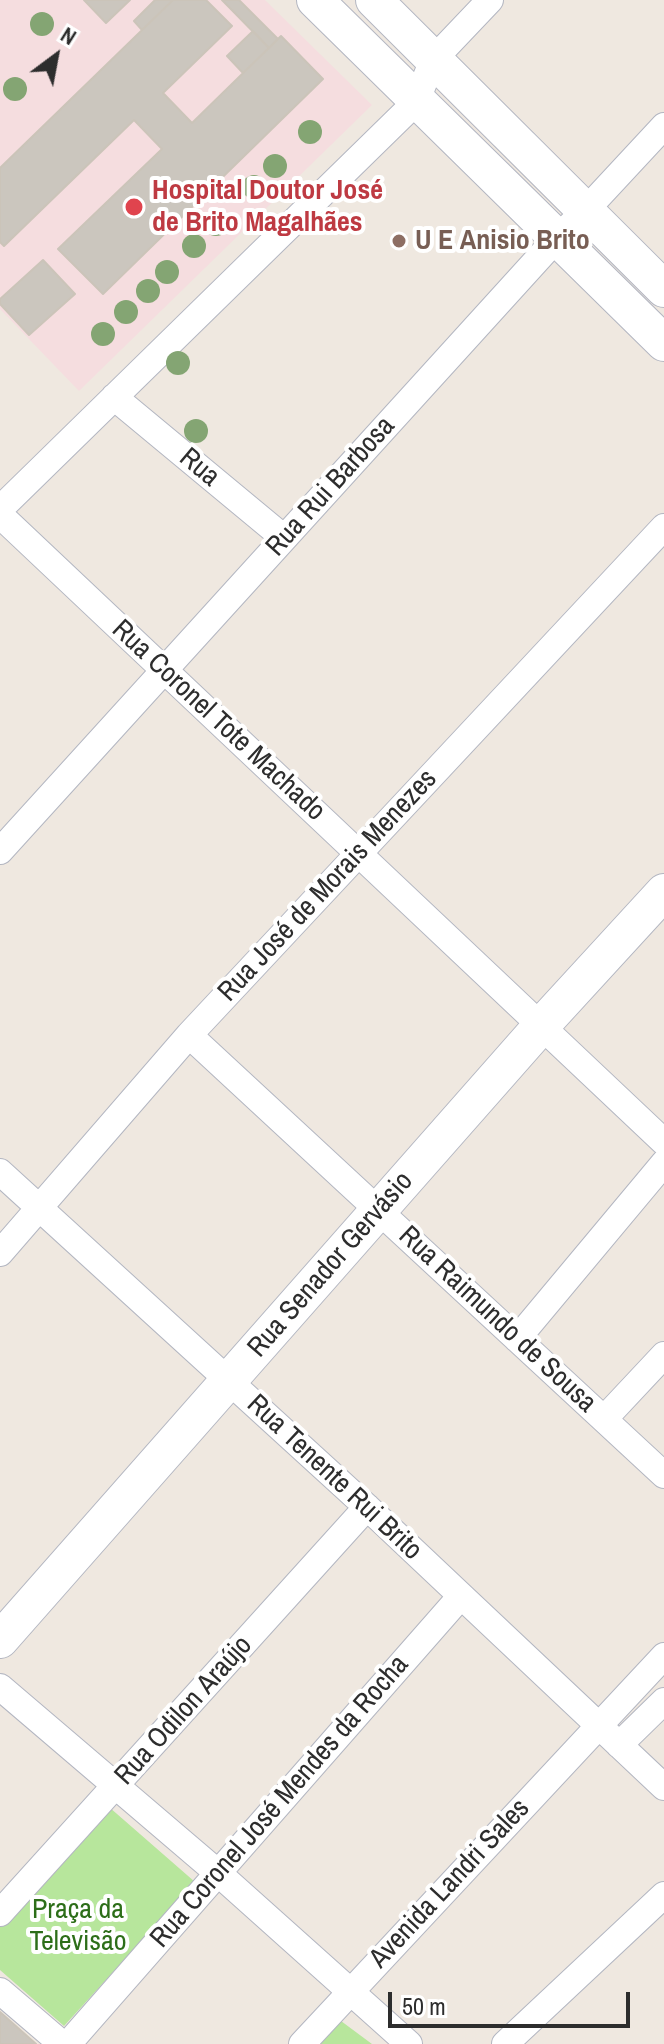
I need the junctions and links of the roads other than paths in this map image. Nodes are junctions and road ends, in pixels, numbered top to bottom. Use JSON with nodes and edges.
{"nodes":[{"id":1,"x":315,"y":0,"type":"edge"},
{"id":2,"x":374,"y":0,"type":"edge"},
{"id":3,"x":490,"y":0,"type":"edge"},
{"id":4,"x":433,"y":60,"type":"junction"},
{"id":5,"x":416,"y":102,"type":"junction"},
{"id":6,"x":664,"y":126,"type":"edge"},
{"id":7,"x":585,"y":211,"type":"junction"},
{"id":8,"x":557,"y":238,"type":"junction"},
{"id":9,"x":664,"y":289,"type":"edge"},
{"id":10,"x":664,"y":343,"type":"edge"},
{"id":11,"x":114,"y":397,"type":"junction"},
{"id":12,"x":0,"y":512,"type":"edge"},
{"id":13,"x":664,"y":527,"type":"edge"},
{"id":14,"x":284,"y":538,"type":"junction"},
{"id":15,"x":164,"y":670,"type":"junction"},
{"id":16,"x":0,"y":851,"type":"edge"},
{"id":17,"x":359,"y":854,"type":"junction"},
{"id":18,"x":664,"y":892,"type":"edge"},
{"id":19,"x":541,"y":1026,"type":"junction"},
{"id":20,"x":189,"y":1035,"type":"junction"},
{"id":21,"x":664,"y":1142,"type":"edge"},
{"id":22,"x":664,"y":1163,"type":"edge"},
{"id":23,"x":0,"y":1172,"type":"edge"},
{"id":24,"x":40,"y":1208,"type":"junction"},
{"id":25,"x":378,"y":1211,"type":"junction"},
{"id":26,"x":0,"y":1253,"type":"edge"},
{"id":27,"x":517,"y":1339,"type":"junction"},
{"id":28,"x":664,"y":1355,"type":"edge"},
{"id":29,"x":229,"y":1381,"type":"junction"},
{"id":30,"x":604,"y":1419,"type":"junction"},
{"id":31,"x":664,"y":1475,"type":"edge"},
{"id":32,"x":367,"y":1507,"type":"junction"},
{"id":33,"x":461,"y":1596,"type":"junction"},
{"id":34,"x":0,"y":1640,"type":"edge"},
{"id":35,"x":664,"y":1656,"type":"edge"},
{"id":36,"x":0,"y":1687,"type":"edge"},
{"id":37,"x":664,"y":1701,"type":"edge"},
{"id":38,"x":600,"y":1726,"type":"junction"},
{"id":39,"x":619,"y":1745,"type":"junction"},
{"id":40,"x":664,"y":1787,"type":"edge"},
{"id":41,"x":115,"y":1788,"type":"junction"},
{"id":42,"x":218,"y":1873,"type":"junction"},
{"id":43,"x":664,"y":1895,"type":"edge"},
{"id":44,"x":0,"y":1913,"type":"edge"},
{"id":45,"x":0,"y":1991,"type":"edge"},
{"id":46,"x":349,"y":1991,"type":"junction"},
{"id":47,"x":65,"y":2044,"type":"edge"},
{"id":48,"x":302,"y":2044,"type":"edge"},
{"id":49,"x":409,"y":2044,"type":"edge"},
{"id":50,"x":505,"y":2044,"type":"edge"}],
"edges":[{"from":1,"to":5,"type":"main road"},
{"from":2,"to":4,"type":"main road"},
{"from":3,"to":4,"type":"street"},
{"from":4,"to":5,"type":"street"},
{"from":4,"to":7,"type":"main road"},
{"from":5,"to":8,"type":"main road"},
{"from":5,"to":11,"type":"street"},
{"from":6,"to":7,"type":"street","name":"Rua Rui Barbosa"},
{"from":7,"to":8,"type":"street","name":"Rua Rui Barbosa"},
{"from":7,"to":9,"type":"main road"},
{"from":8,"to":10,"type":"main road"},
{"from":8,"to":14,"type":"street","name":"Rua Rui Barbosa"},
{"from":11,"to":12,"type":"street"},
{"from":11,"to":14,"type":"street","name":"Rua"},
{"from":12,"to":15,"type":"street","name":"Rua Coronel Tote Machado"},
{"from":13,"to":17,"type":"street","name":"Rua José de Morais Menezes"},
{"from":14,"to":15,"type":"street","name":"Rua Rui Barbosa"},
{"from":15,"to":16,"type":"street","name":"Rua Rui Barbosa"},
{"from":15,"to":17,"type":"street","name":"Rua Coronel Tote Machado"},
{"from":17,"to":19,"type":"street","name":"Rua Coronel Tote Machado"},
{"from":17,"to":20,"type":"street","name":"Rua José de Morais Menezes"},
{"from":18,"to":19,"type":"main road","name":"Rua Senador Gervásio"},
{"from":19,"to":21,"type":"street","name":"Rua Coronel Tote Machado"},
{"from":19,"to":25,"type":"main road","name":"Rua Senador Gervásio"},
{"from":20,"to":24,"type":"street","name":"Rua José de Morais Menezes"},
{"from":20,"to":25,"type":"street","name":"Rua Raimundo de Sousa"},
{"from":22,"to":27,"type":"street"},
{"from":23,"to":24,"type":"street","name":"Rua Tenente Rui Brito"},
{"from":24,"to":26,"type":"street","name":"Rua José de Morais Menezes"},
{"from":24,"to":29,"type":"street","name":"Rua Tenente Rui Brito"},
{"from":25,"to":27,"type":"street","name":"Rua Raimundo de Sousa"},
{"from":25,"to":29,"type":"main road","name":"Rua Senador Gervásio"},
{"from":27,"to":30,"type":"street","name":"Rua Raimundo de Sousa"},
{"from":28,"to":30,"type":"street"},
{"from":29,"to":32,"type":"street","name":"Rua Tenente Rui Brito"},
{"from":29,"to":34,"type":"main road","name":"Rua Senador Gervásio"},
{"from":30,"to":31,"type":"street","name":"Rua Raimundo de Sousa"},
{"from":32,"to":33,"type":"street","name":"Rua Tenente Rui Brito"},
{"from":32,"to":41,"type":"street","name":"Rua Odilon Araújo"},
{"from":33,"to":38,"type":"street","name":"Rua Tenente Rui Brito"},
{"from":33,"to":42,"type":"street","name":"Rua Coronel José Mendes da Rocha"},
{"from":35,"to":38,"type":"street","name":"Avenida Landri Sales"},
{"from":36,"to":41,"type":"street"},
{"from":37,"to":39,"type":"street"},
{"from":38,"to":39,"type":"street","name":"Rua Tenente Rui Brito"},
{"from":38,"to":46,"type":"street","name":"Avenida Landri Sales"},
{"from":39,"to":40,"type":"street","name":"Rua Tenente Rui Brito"},
{"from":41,"to":42,"type":"street"},
{"from":41,"to":44,"type":"street","name":"Rua Odilon Araújo"},
{"from":42,"to":46,"type":"street"},
{"from":42,"to":47,"type":"street","name":"Rua Coronel José Mendes da Rocha"},
{"from":43,"to":50,"type":"street"},
{"from":45,"to":47,"type":"street"},
{"from":46,"to":48,"type":"street","name":"Avenida Landri Sales"},
{"from":46,"to":49,"type":"street"}]}
